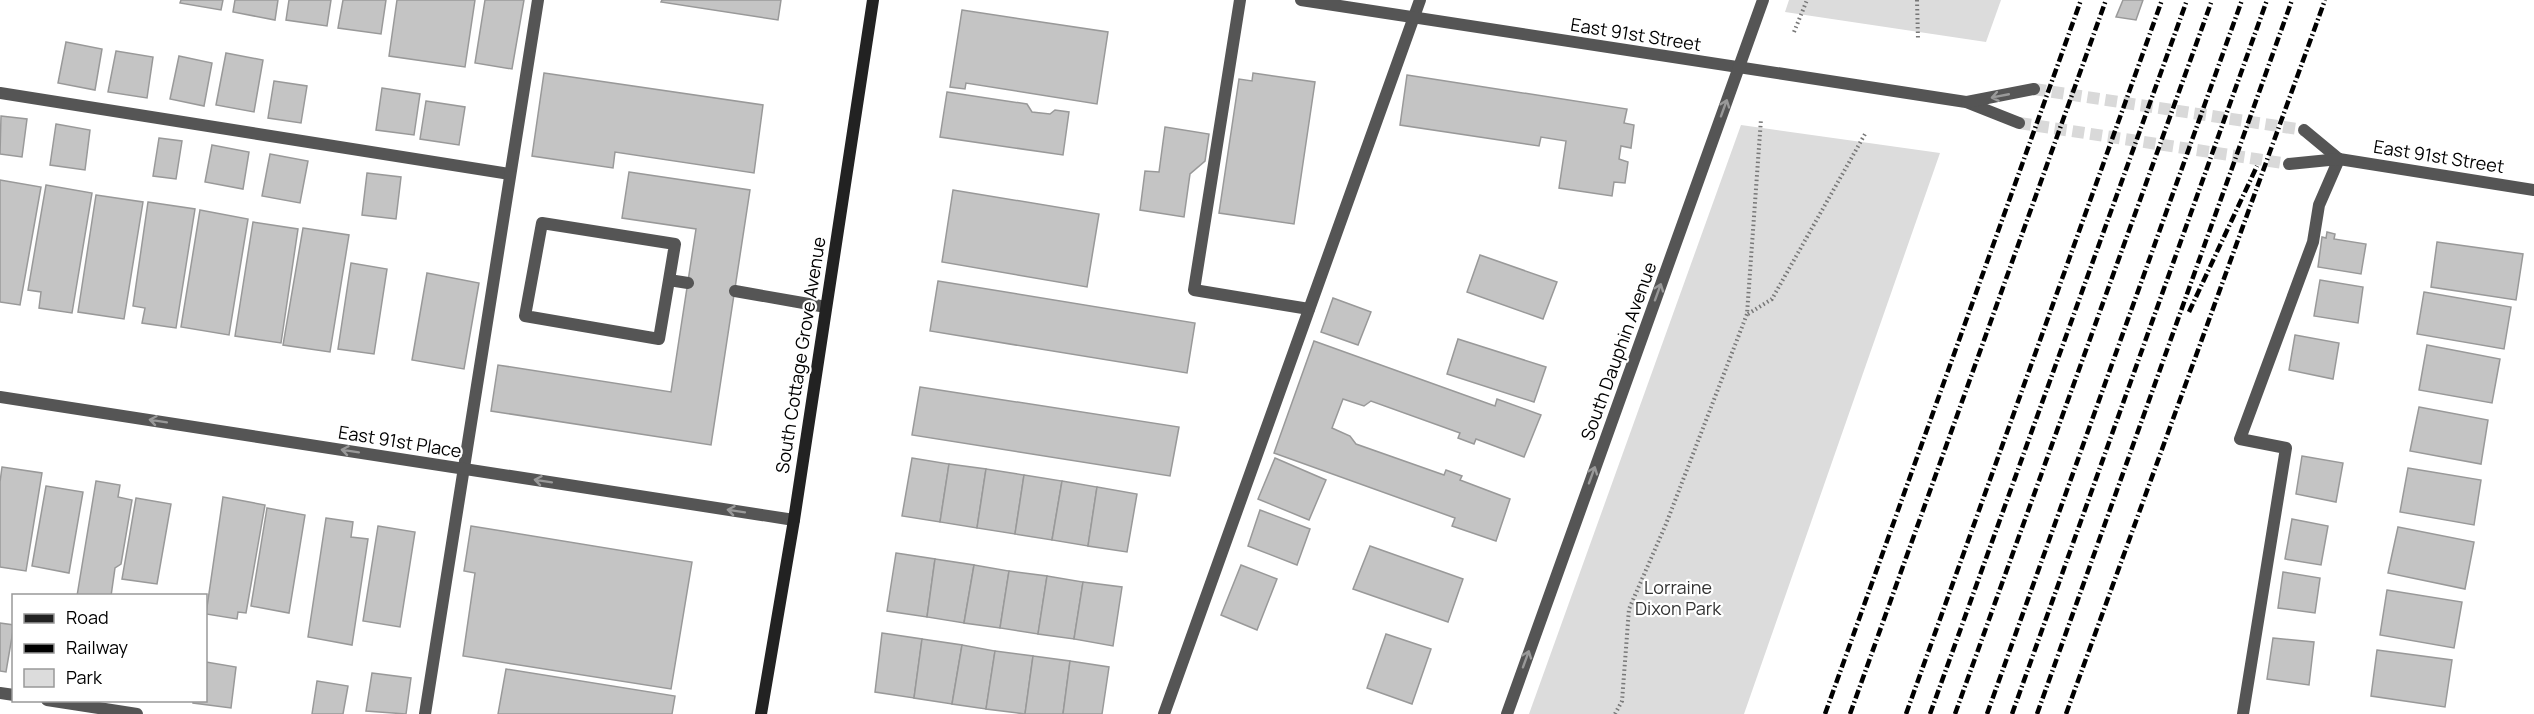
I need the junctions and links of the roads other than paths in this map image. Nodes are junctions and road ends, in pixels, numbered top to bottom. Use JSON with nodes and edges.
{"nodes":[{"id":1,"x":538,"y":0,"type":"edge"},
{"id":2,"x":873,"y":0,"type":"edge"},
{"id":3,"x":1240,"y":0,"type":"edge"},
{"id":4,"x":1301,"y":0,"type":"edge"},
{"id":5,"x":1420,"y":0,"type":"edge"},
{"id":6,"x":1763,"y":0,"type":"edge"},
{"id":7,"x":1347,"y":4,"type":"edge"},
{"id":8,"x":1414,"y":17,"type":"junction"},
{"id":9,"x":1738,"y":68,"type":"junction"},
{"id":10,"x":2034,"y":89,"type":"tunnel mouth"},
{"id":11,"x":0,"y":93,"type":"edge"},
{"id":12,"x":1966,"y":102,"type":"junction"},
{"id":13,"x":2019,"y":123,"type":"tunnel mouth"},
{"id":14,"x":2304,"y":130,"type":"tunnel mouth"},
{"id":15,"x":2339,"y":159,"type":"junction"},
{"id":16,"x":2289,"y":164,"type":"tunnel mouth"},
{"id":17,"x":510,"y":174,"type":"junction"},
{"id":18,"x":2534,"y":190,"type":"edge"},
{"id":19,"x":669,"y":280,"type":"junction"},
{"id":20,"x":688,"y":283,"type":"dead end"},
{"id":21,"x":735,"y":291,"type":"dead end"},
{"id":22,"x":826,"y":307,"type":"junction"},
{"id":23,"x":1309,"y":309,"type":"junction"},
{"id":24,"x":0,"y":397,"type":"edge"},
{"id":25,"x":464,"y":469,"type":"junction"},
{"id":26,"x":794,"y":520,"type":"junction"},
{"id":27,"x":60,"y":702,"type":"edge"},
{"id":28,"x":137,"y":714,"type":"edge"},
{"id":29,"x":425,"y":714,"type":"edge"},
{"id":30,"x":761,"y":714,"type":"edge"},
{"id":31,"x":1164,"y":714,"type":"edge"},
{"id":32,"x":1507,"y":714,"type":"edge"},
{"id":33,"x":2243,"y":714,"type":"edge"}],
"edges":[{"from":1,"to":17,"type":"street"},
{"from":2,"to":22,"type":"main road","name":"South Cottage Grove Avenue"},
{"from":3,"to":23,"type":"street"},
{"from":4,"to":7,"type":"street","name":"East 91st Street"},
{"from":5,"to":8,"type":"street"},
{"from":6,"to":9,"type":"street","name":"South Dauphin Avenue"},
{"from":7,"to":8,"type":"street","name":"East 91st Street"},
{"from":8,"to":9,"type":"street","name":"East 91st Street"},
{"from":8,"to":23,"type":"street"},
{"from":9,"to":12,"type":"street","name":"East 91st Street"},
{"from":32,"to":9,"type":"street","name":"South Dauphin Avenue","one_way":true},
{"from":10,"to":12,"type":"street","name":"East 91st Street","one_way":true},
{"from":11,"to":17,"type":"street"},
{"from":12,"to":13,"type":"street","name":"East 91st Street"},
{"from":14,"to":15,"type":"street"},
{"from":15,"to":16,"type":"street","name":"East 91st Street"},
{"from":15,"to":18,"type":"street","name":"East 91st Street"},
{"from":15,"to":33,"type":"street"},
{"from":17,"to":25,"type":"street"},
{"from":19,"to":19,"type":"street"},
{"from":19,"to":20,"type":"street"},
{"from":21,"to":22,"type":"street"},
{"from":22,"to":26,"type":"main road","name":"South Cottage Grove Avenue"},
{"from":23,"to":31,"type":"street"},
{"from":25,"to":24,"type":"street","name":"East 91st Place","one_way":true},
{"from":26,"to":25,"type":"street","name":"East 91st Place","one_way":true},
{"from":25,"to":29,"type":"street"},
{"from":26,"to":30,"type":"main road","name":"South Cottage Grove Avenue"},
{"from":27,"to":28,"type":"street"}]}
